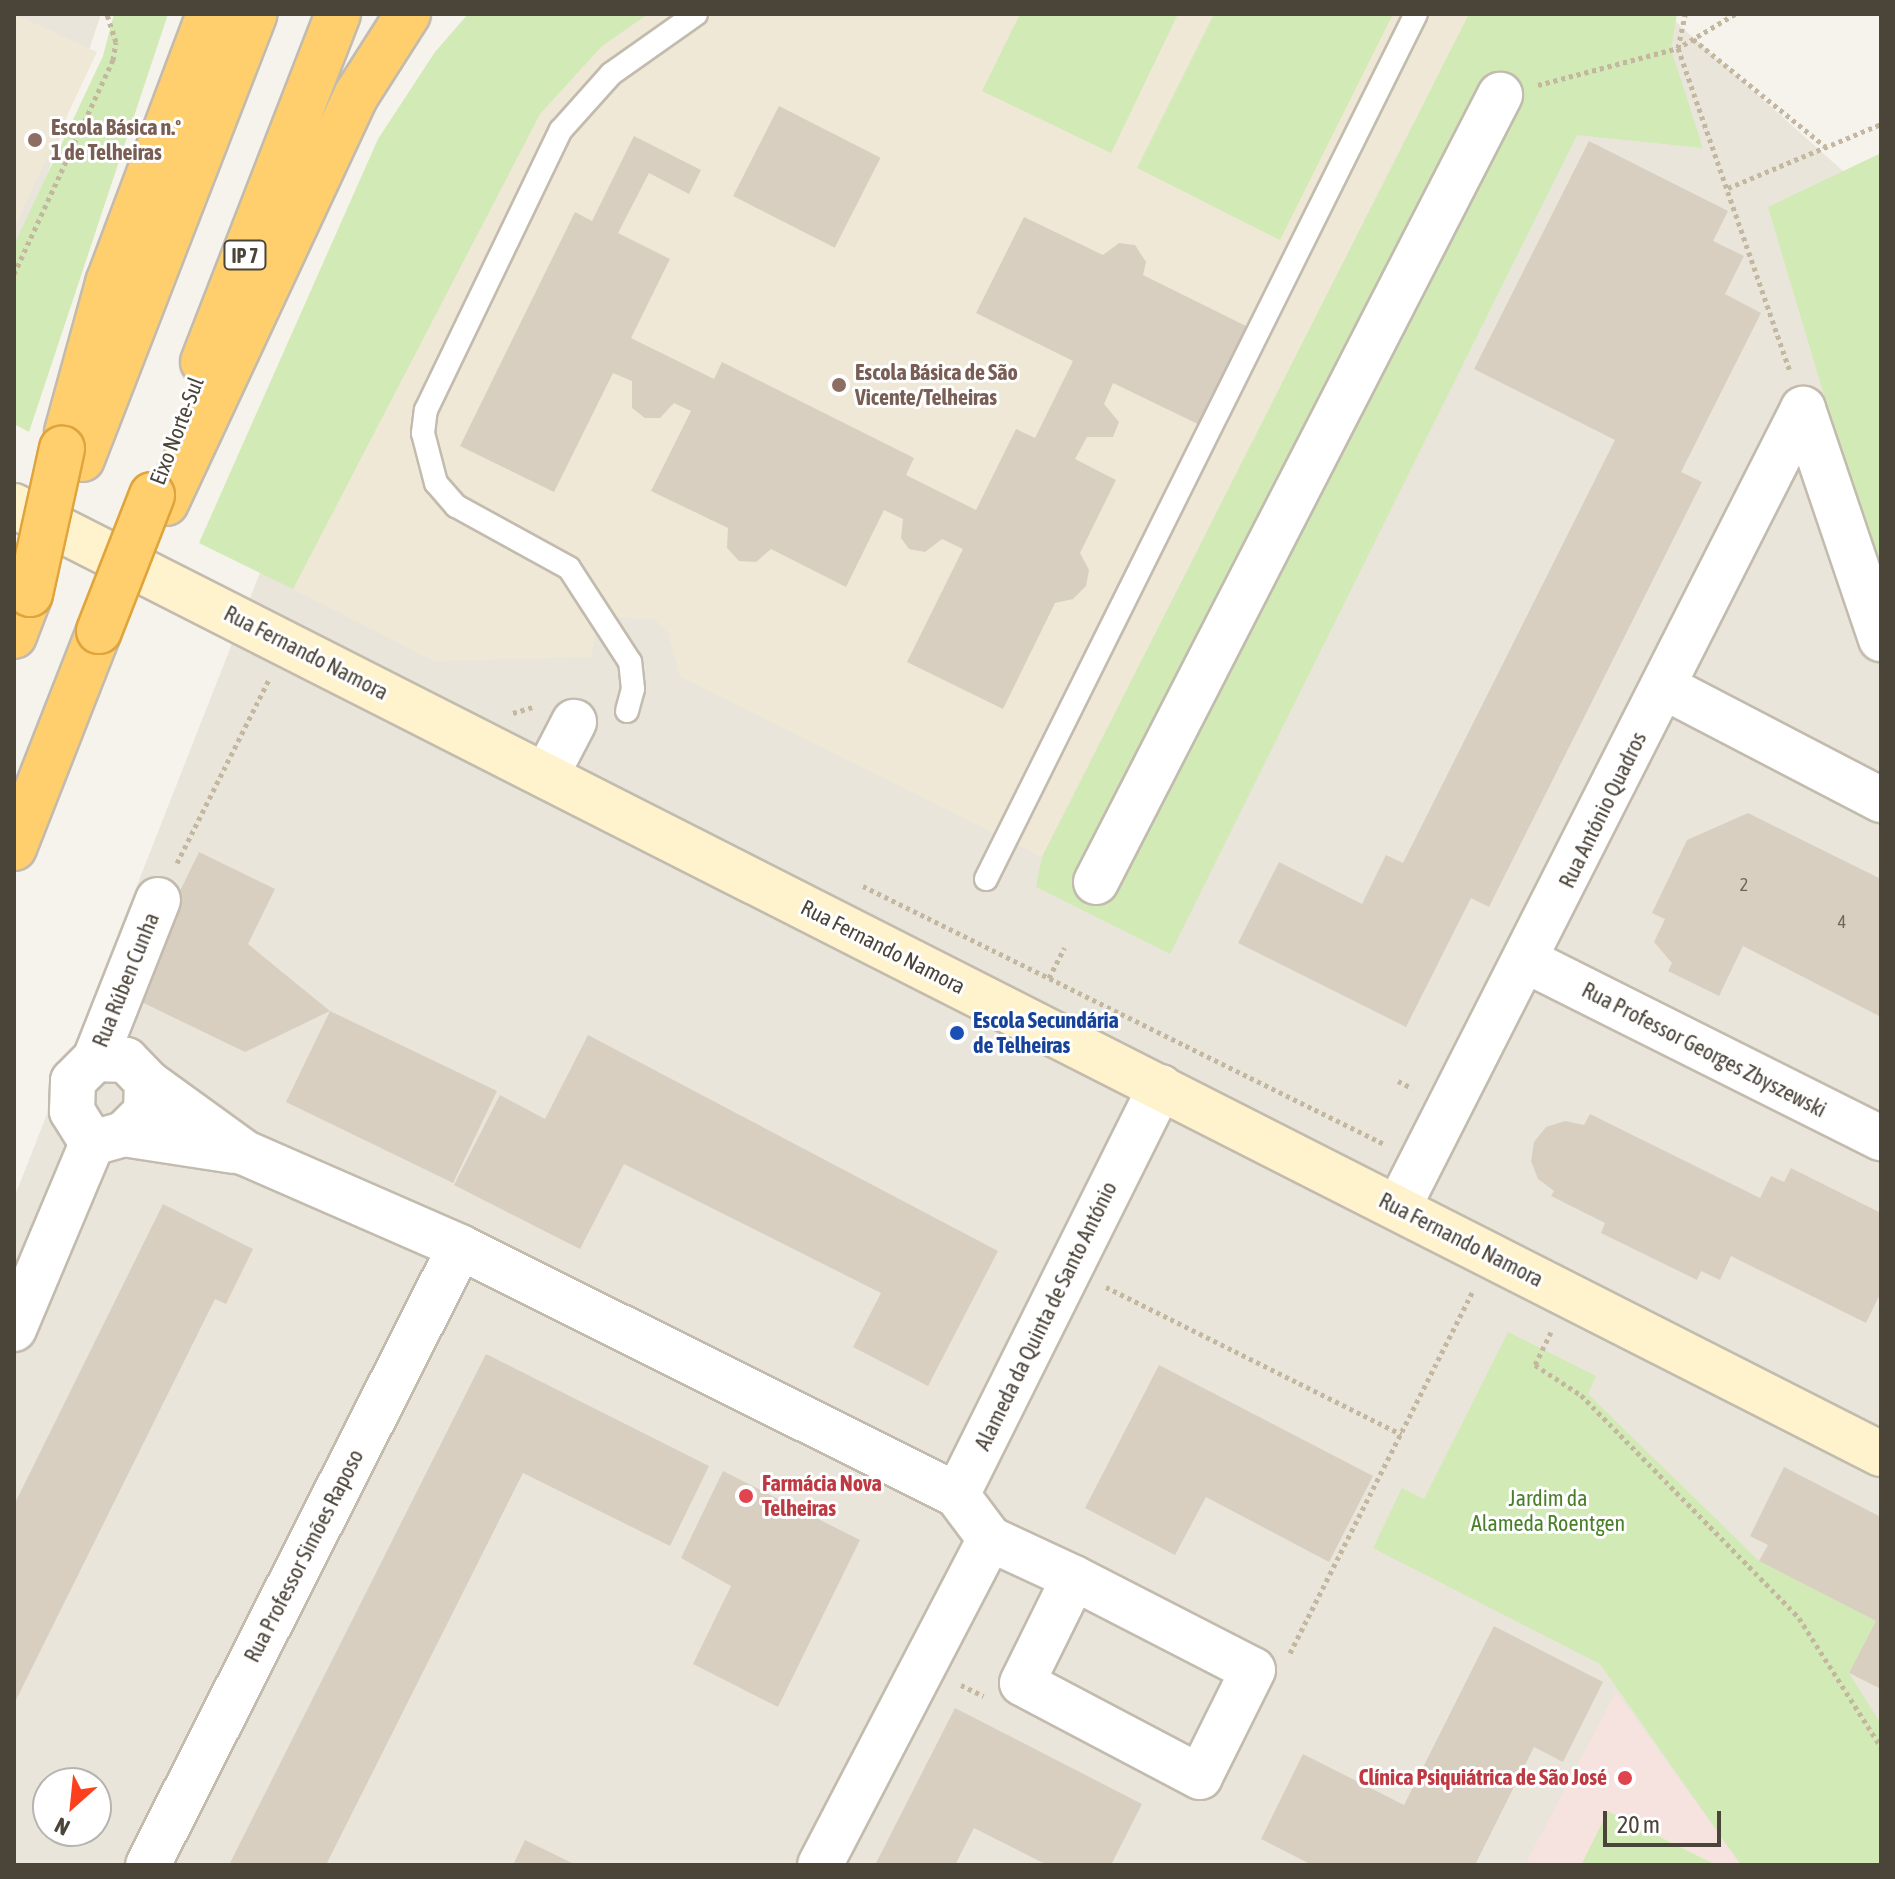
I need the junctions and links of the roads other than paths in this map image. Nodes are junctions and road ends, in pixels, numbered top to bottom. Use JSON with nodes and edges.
{"nodes":[{"id":1,"x":209,"y":14,"type":"edge"},
{"id":2,"x":255,"y":14,"type":"edge"},
{"id":3,"x":338,"y":14,"type":"edge"},
{"id":4,"x":408,"y":14,"type":"edge"},
{"id":5,"x":696,"y":14,"type":"edge"},
{"id":6,"x":1416,"y":14,"type":"edge"},
{"id":7,"x":1500,"y":95,"type":"road end"},
{"id":8,"x":72,"y":453,"type":"junction"},
{"id":9,"x":159,"y":499,"type":"junction"},
{"id":10,"x":14,"y":506,"type":"edge"},
{"id":11,"x":14,"y":636,"type":"edge"},
{"id":12,"x":1881,"y":639,"type":"edge"},
{"id":13,"x":1664,"y":687,"type":"junction"},
{"id":14,"x":627,"y":711,"type":"dead end"},
{"id":15,"x":574,"y":722,"type":"dead end"},
{"id":16,"x":546,"y":776,"type":"junction"},
{"id":17,"x":1881,"y":800,"type":"edge"},
{"id":18,"x":14,"y":848,"type":"edge"},
{"id":19,"x":986,"y":879,"type":"dead end"},
{"id":20,"x":1096,"y":882,"type":"dead end"},
{"id":21,"x":158,"y":900,"type":"road end"},
{"id":22,"x":1527,"y":961,"type":"junction"},
{"id":23,"x":95,"y":1059,"type":"junction"},
{"id":24,"x":147,"y":1082,"type":"junction"},
{"id":25,"x":1160,"y":1087,"type":"junction"},
{"id":26,"x":108,"y":1138,"type":"junction"},
{"id":27,"x":1881,"y":1138,"type":"edge"},
{"id":28,"x":245,"y":1153,"type":"junction"},
{"id":29,"x":1398,"y":1208,"type":"junction"},
{"id":30,"x":460,"y":1247,"type":"junction"},
{"id":31,"x":14,"y":1329,"type":"edge"},
{"id":32,"x":1881,"y":1454,"type":"edge"},
{"id":33,"x":957,"y":1495,"type":"junction"},
{"id":34,"x":990,"y":1539,"type":"junction"},
{"id":35,"x":1074,"y":1578,"type":"junction"},
{"id":36,"x":148,"y":1865,"type":"edge"},
{"id":37,"x":820,"y":1865,"type":"edge"}],
"edges":[{"from":1,"to":8,"type":"highway"},
{"from":2,"to":8,"type":"highway"},
{"from":3,"to":9,"type":"highway","name":"Eixo Norte-Sul","number":"IP 7"},
{"from":4,"to":9,"type":"highway"},
{"from":5,"to":14,"type":"lane"},
{"from":6,"to":19,"type":"lane"},
{"from":7,"to":20,"type":"street"},
{"from":8,"to":11,"type":"highway","bridge":true},
{"from":9,"to":18,"type":"highway","name":"Eixo Norte-Sul","number":"IP 7","bridge":true},
{"from":10,"to":16,"type":"street","name":"Rua Fernando Namora"},
{"from":12,"to":13,"type":"street","name":"Rua António Quadros"},
{"from":13,"to":17,"type":"street"},
{"from":13,"to":22,"type":"street","name":"Rua António Quadros"},
{"from":15,"to":16,"type":"street"},
{"from":16,"to":25,"type":"street","name":"Rua Fernando Namora"},
{"from":21,"to":23,"type":"street","name":"Rua Rúben Cunha"},
{"from":22,"to":27,"type":"street","name":"Rua Professor Georges Zbyszewski"},
{"from":22,"to":29,"type":"street","name":"Rua António Quadros"},
{"from":23,"to":24,"type":"street"},
{"from":23,"to":26,"type":"street"},
{"from":24,"to":26,"type":"street"},
{"from":24,"to":28,"type":"street"},
{"from":25,"to":29,"type":"street","name":"Rua Fernando Namora"},
{"from":25,"to":33,"type":"street","name":"Alameda da Quinta de Santo António"},
{"from":26,"to":28,"type":"street"},
{"from":26,"to":31,"type":"street"},
{"from":28,"to":30,"type":"street"},
{"from":29,"to":32,"type":"street","name":"Rua Fernando Namora"},
{"from":30,"to":33,"type":"street"},
{"from":30,"to":36,"type":"street","name":"Rua Professor Simões Raposo"},
{"from":33,"to":34,"type":"street"},
{"from":34,"to":35,"type":"street"},
{"from":34,"to":37,"type":"street"},
{"from":35,"to":35,"type":"street"}]}
